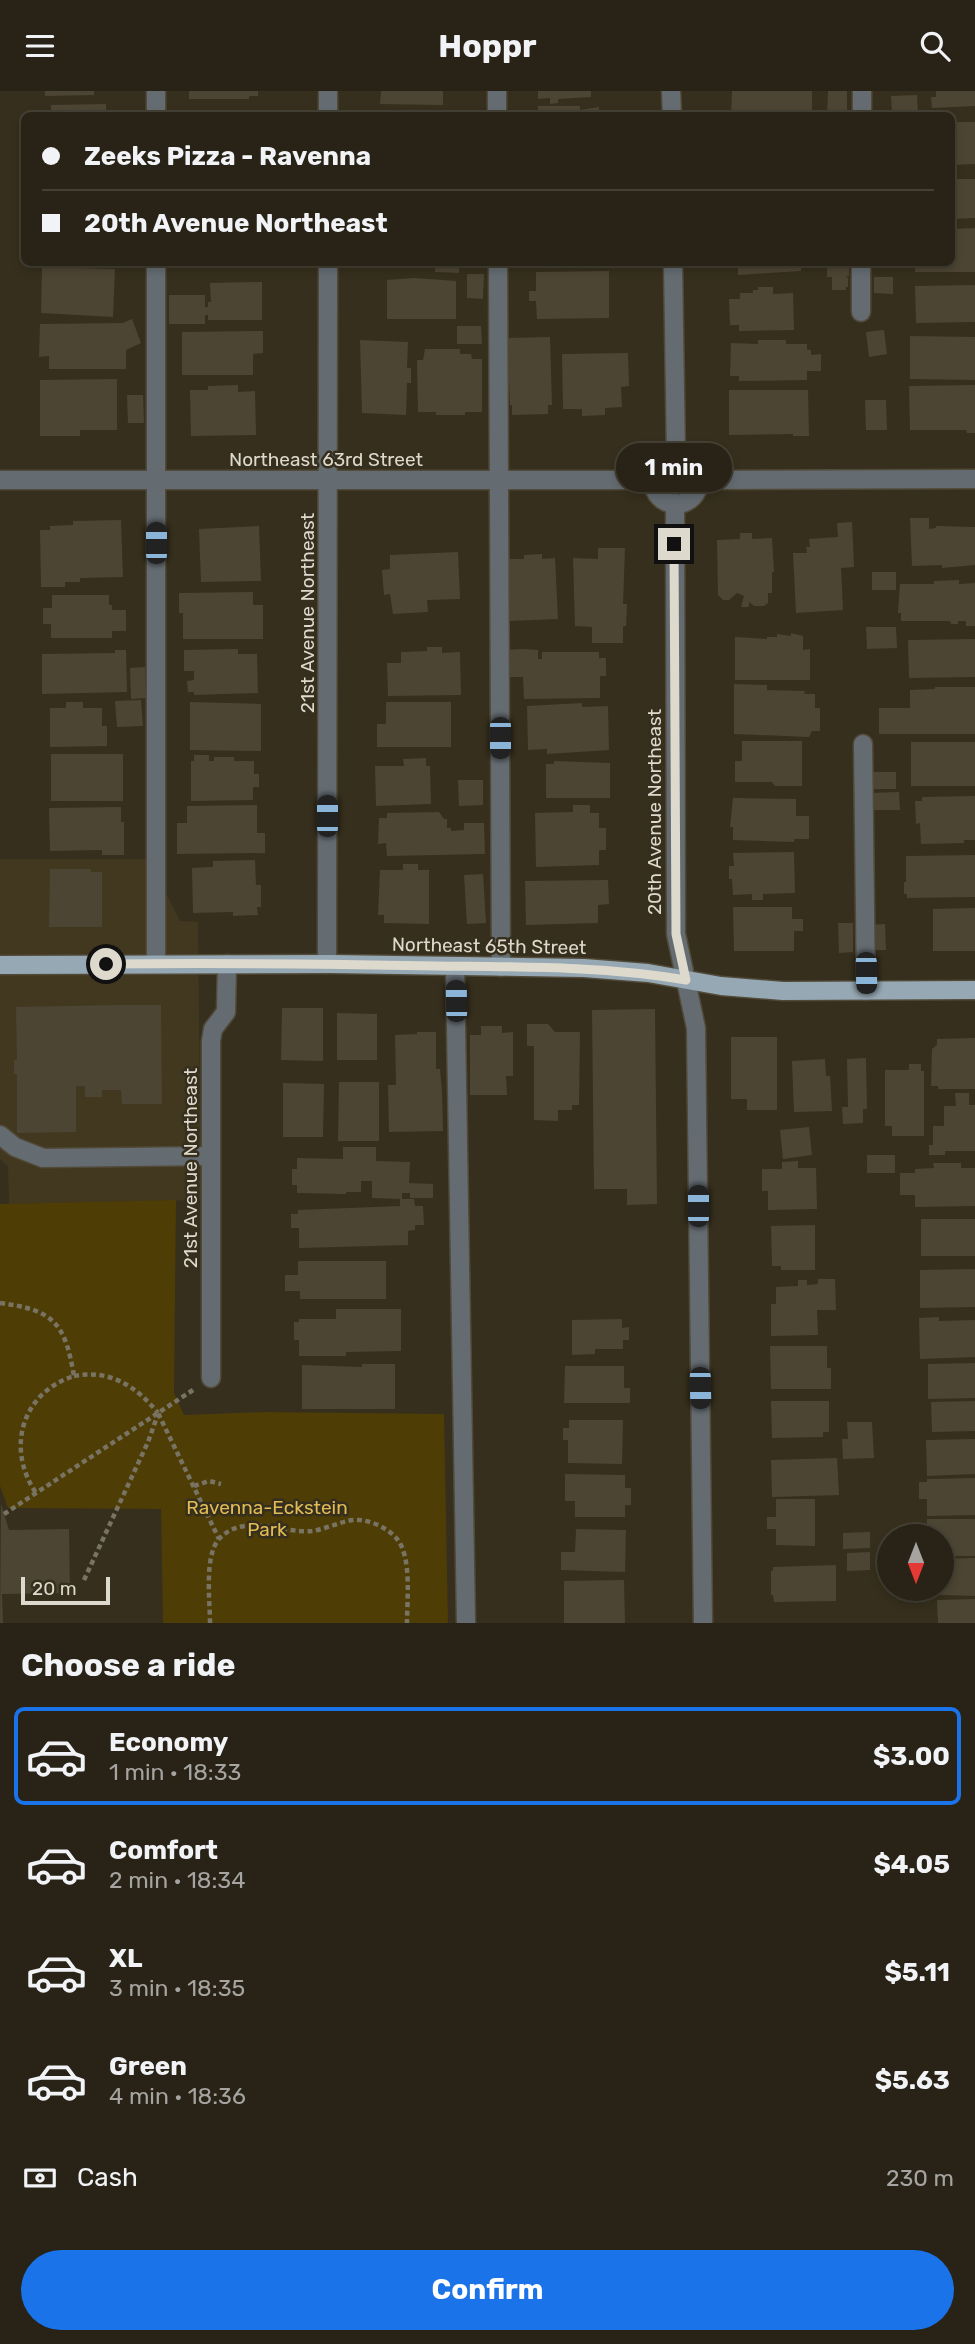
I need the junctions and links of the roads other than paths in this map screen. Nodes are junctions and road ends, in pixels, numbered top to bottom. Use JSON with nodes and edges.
{"nodes":[{"id":1,"x":156,"y":91,"type":"edge"},
{"id":2,"x":328,"y":91,"type":"edge"},
{"id":3,"x":497,"y":91,"type":"edge"},
{"id":4,"x":671,"y":91,"type":"edge"},
{"id":5,"x":862,"y":91,"type":"edge"},
{"id":6,"x":156,"y":112,"type":"edge"},
{"id":7,"x":328,"y":112,"type":"edge"},
{"id":8,"x":497,"y":112,"type":"edge"},
{"id":9,"x":672,"y":112,"type":"edge"},
{"id":10,"x":862,"y":112,"type":"edge"},
{"id":11,"x":156,"y":266,"type":"edge"},
{"id":12,"x":328,"y":266,"type":"edge"},
{"id":13,"x":498,"y":266,"type":"edge"},
{"id":14,"x":673,"y":266,"type":"edge"},
{"id":15,"x":861,"y":266,"type":"edge"},
{"id":16,"x":861,"y":312,"type":"dead end"},
{"id":17,"x":676,"y":458,"type":"junction"},
{"id":18,"x":498,"y":479,"type":"junction"},
{"id":19,"x":975,"y":479,"type":"edge"},
{"id":20,"x":0,"y":480,"type":"edge"},
{"id":21,"x":156,"y":480,"type":"junction"},
{"id":22,"x":329,"y":480,"type":"junction"},
{"id":23,"x":653,"y":480,"type":"junction"},
{"id":24,"x":698,"y":480,"type":"junction"},
{"id":25,"x":675,"y":503,"type":"junction"},
{"id":26,"x":863,"y":744,"type":"dead end"},
{"id":27,"x":156,"y":964,"type":"junction"},
{"id":28,"x":227,"y":964,"type":"junction"},
{"id":29,"x":327,"y":964,"type":"junction"},
{"id":30,"x":0,"y":965,"type":"edge"},
{"id":31,"x":456,"y":966,"type":"junction"},
{"id":32,"x":501,"y":967,"type":"junction"},
{"id":33,"x":686,"y":980,"type":"junction"},
{"id":34,"x":975,"y":990,"type":"edge"},
{"id":35,"x":866,"y":991,"type":"junction"},
{"id":36,"x":0,"y":1135,"type":"edge"},
{"id":37,"x":209,"y":1156,"type":"junction"},
{"id":38,"x":205,"y":1382,"type":"road end"},
{"id":39,"x":466,"y":1623,"type":"edge"},
{"id":40,"x":703,"y":1623,"type":"edge"}],
"edges":[{"from":1,"to":6,"type":"street"},
{"from":2,"to":7,"type":"street"},
{"from":3,"to":8,"type":"street"},
{"from":4,"to":9,"type":"street"},
{"from":5,"to":10,"type":"street"},
{"from":11,"to":21,"type":"street"},
{"from":12,"to":22,"type":"street","name":"21st Avenue Northeast"},
{"from":13,"to":18,"type":"street"},
{"from":14,"to":17,"type":"street"},
{"from":15,"to":16,"type":"street"},
{"from":17,"to":23,"type":"street"},
{"from":17,"to":24,"type":"street"},
{"from":18,"to":22,"type":"street","name":"Northeast 63rd Street"},
{"from":18,"to":23,"type":"street","name":"Northeast 63rd Street"},
{"from":18,"to":32,"type":"street"},
{"from":19,"to":24,"type":"street"},
{"from":20,"to":21,"type":"street","name":"Northeast 63rd Street"},
{"from":21,"to":22,"type":"street","name":"Northeast 63rd Street"},
{"from":21,"to":27,"type":"street"},
{"from":22,"to":29,"type":"street","name":"21st Avenue Northeast"},
{"from":23,"to":25,"type":"street"},
{"from":24,"to":25,"type":"street"},
{"from":25,"to":33,"type":"street","name":"20th Avenue Northeast"},
{"from":26,"to":35,"type":"street"},
{"from":27,"to":28,"type":"main road","name":"Northeast 65th Street"},
{"from":27,"to":30,"type":"main road","name":"Northeast 65th Street"},
{"from":28,"to":29,"type":"main road","name":"Northeast 65th Street"},
{"from":28,"to":37,"type":"street","name":"21st Avenue Northeast"},
{"from":29,"to":31,"type":"main road","name":"Northeast 65th Street"},
{"from":31,"to":32,"type":"main road","name":"Northeast 65th Street"},
{"from":31,"to":39,"type":"street"},
{"from":32,"to":33,"type":"main road","name":"Northeast 65th Street"},
{"from":33,"to":35,"type":"main road","name":"Northeast 65th Street"},
{"from":33,"to":40,"type":"street","name":"20th Avenue Northeast"},
{"from":34,"to":35,"type":"main road","name":"Northeast 65th Street"},
{"from":36,"to":37,"type":"street"},
{"from":37,"to":38,"type":"street","name":"21st Avenue Northeast"}]}
